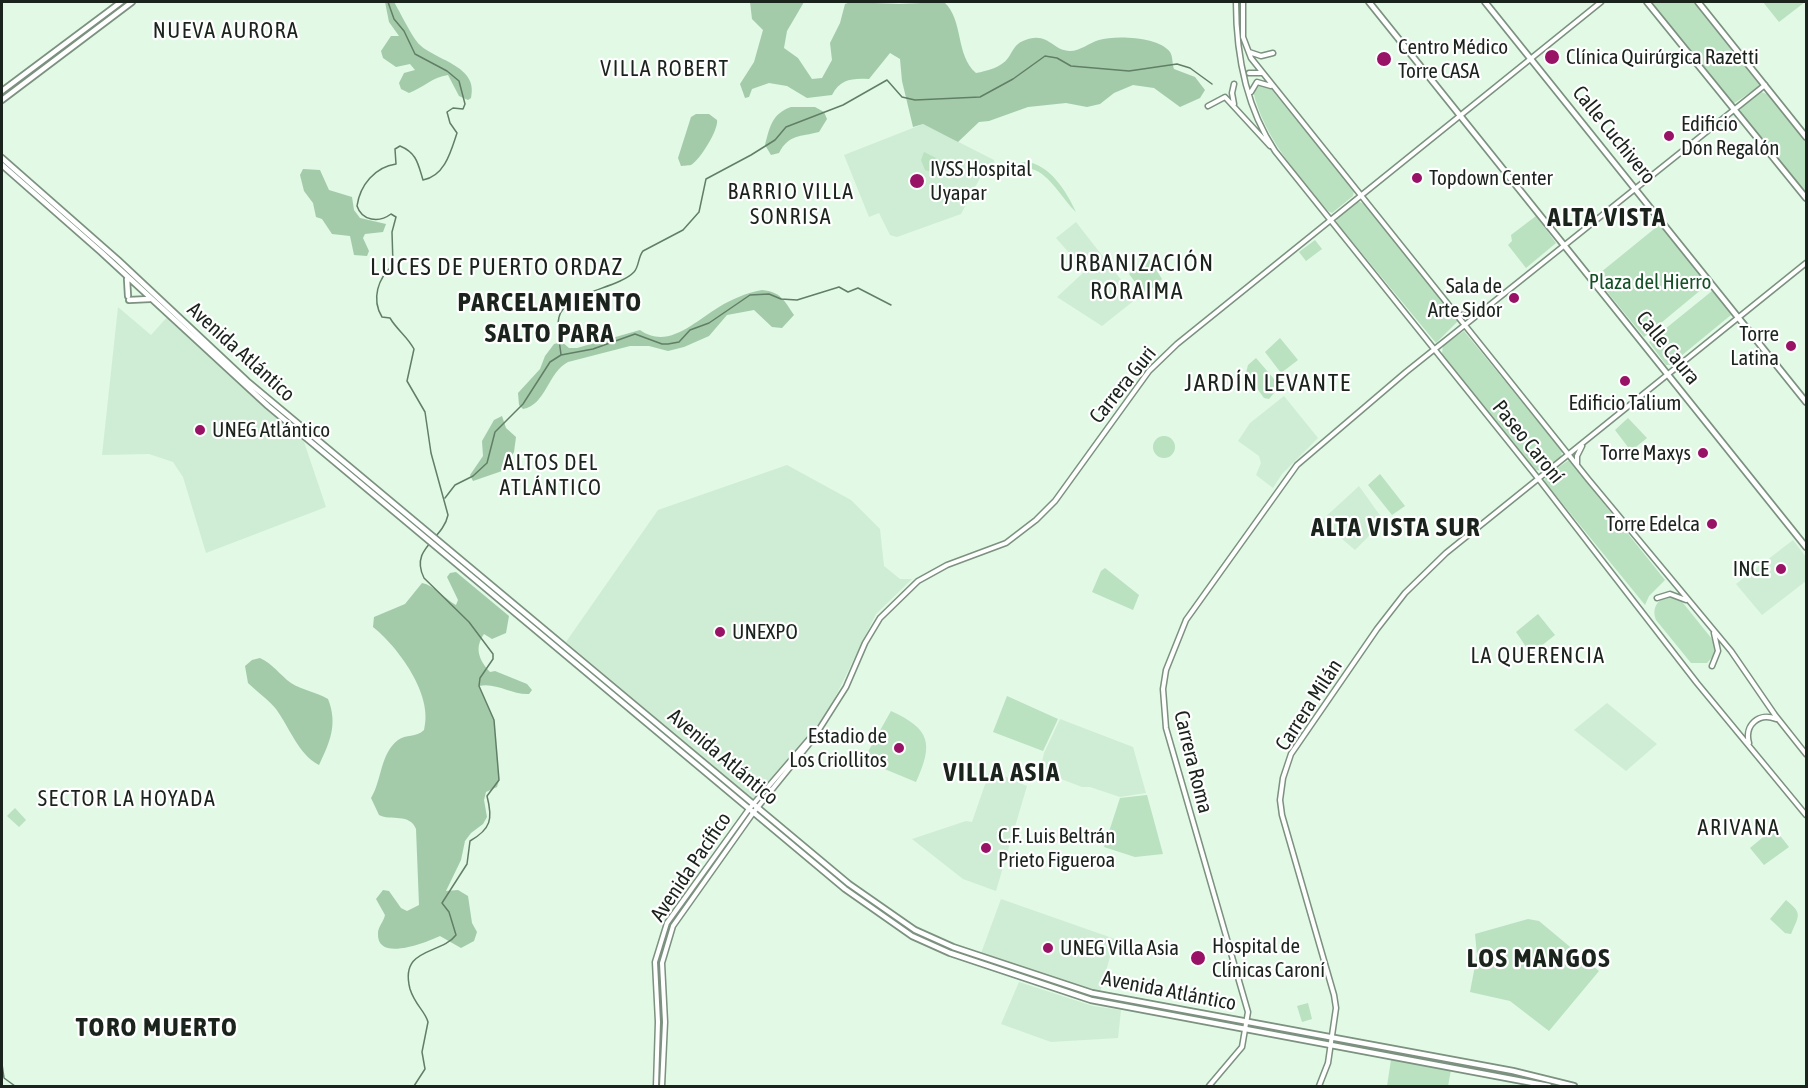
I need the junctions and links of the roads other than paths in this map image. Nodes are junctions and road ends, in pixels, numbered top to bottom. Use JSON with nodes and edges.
{"nodes":[{"id":1,"x":120,"y":2,"type":"edge"},
{"id":2,"x":132,"y":2,"type":"edge"},
{"id":3,"x":1236,"y":2,"type":"edge"},
{"id":4,"x":1243,"y":2,"type":"edge"},
{"id":5,"x":1369,"y":2,"type":"edge"},
{"id":6,"x":1485,"y":2,"type":"edge"},
{"id":7,"x":1601,"y":2,"type":"edge"},
{"id":8,"x":1647,"y":2,"type":"edge"},
{"id":9,"x":1698,"y":2,"type":"edge"},
{"id":10,"x":1246,"y":48,"type":"junction"},
{"id":11,"x":1274,"y":53,"type":"dead end"},
{"id":12,"x":1531,"y":58,"type":"junction"},
{"id":13,"x":1263,"y":73,"type":"junction"},
{"id":14,"x":1247,"y":75,"type":"junction"},
{"id":15,"x":1234,"y":84,"type":"dead end"},
{"id":16,"x":1765,"y":85,"type":"junction"},
{"id":17,"x":1276,"y":90,"type":"junction"},
{"id":18,"x":2,"y":91,"type":"edge"},
{"id":19,"x":1251,"y":98,"type":"junction"},
{"id":20,"x":2,"y":100,"type":"edge"},
{"id":21,"x":1208,"y":106,"type":"dead end"},
{"id":22,"x":1235,"y":107,"type":"junction"},
{"id":23,"x":1734,"y":108,"type":"junction"},
{"id":24,"x":1460,"y":116,"type":"junction"},
{"id":25,"x":1806,"y":137,"type":"edge"},
{"id":26,"x":1275,"y":151,"type":"junction"},
{"id":27,"x":2,"y":158,"type":"edge"},
{"id":28,"x":2,"y":165,"type":"edge"},
{"id":29,"x":1371,"y":188,"type":"junction"},
{"id":30,"x":1635,"y":188,"type":"junction"},
{"id":31,"x":1361,"y":196,"type":"junction"},
{"id":32,"x":1806,"y":198,"type":"edge"},
{"id":33,"x":1370,"y":206,"type":"junction"},
{"id":34,"x":1331,"y":220,"type":"junction"},
{"id":35,"x":1564,"y":245,"type":"junction"},
{"id":36,"x":1806,"y":263,"type":"edge"},
{"id":37,"x":127,"y":276,"type":"junction"},
{"id":38,"x":150,"y":299,"type":"junction"},
{"id":39,"x":1456,"y":314,"type":"junction"},
{"id":40,"x":1478,"y":314,"type":"junction"},
{"id":41,"x":1739,"y":317,"type":"junction"},
{"id":42,"x":1465,"y":325,"type":"junction"},
{"id":43,"x":1434,"y":349,"type":"junction"},
{"id":44,"x":1668,"y":375,"type":"junction"},
{"id":45,"x":1806,"y":402,"type":"edge"},
{"id":46,"x":1584,"y":443,"type":"junction"},
{"id":47,"x":1569,"y":455,"type":"junction"},
{"id":48,"x":1579,"y":468,"type":"junction"},
{"id":49,"x":1539,"y":479,"type":"junction"},
{"id":50,"x":424,"y":533,"type":"junction"},
{"id":51,"x":1806,"y":547,"type":"edge"},
{"id":52,"x":1657,"y":598,"type":"dead end"},
{"id":53,"x":1689,"y":602,"type":"junction"},
{"id":54,"x":1711,"y":628,"type":"junction"},
{"id":55,"x":1712,"y":666,"type":"dead end"},
{"id":56,"x":1781,"y":723,"type":"junction"},
{"id":57,"x":1751,"y":746,"type":"junction"},
{"id":58,"x":1806,"y":754,"type":"edge"},
{"id":59,"x":755,"y":805,"type":"junction"},
{"id":60,"x":751,"y":811,"type":"junction"},
{"id":61,"x":1806,"y":815,"type":"edge"},
{"id":62,"x":711,"y":862,"type":"junction"},
{"id":63,"x":718,"y":864,"type":"junction"},
{"id":64,"x":1247,"y":1022,"type":"junction"},
{"id":65,"x":1246,"y":1028,"type":"junction"},
{"id":66,"x":1332,"y":1039,"type":"junction"},
{"id":67,"x":1331,"y":1046,"type":"junction"},
{"id":68,"x":656,"y":1086,"type":"edge"},
{"id":69,"x":662,"y":1086,"type":"edge"},
{"id":70,"x":1209,"y":1086,"type":"edge"},
{"id":71,"x":1319,"y":1086,"type":"edge"},
{"id":72,"x":1549,"y":1086,"type":"edge"},
{"id":73,"x":1574,"y":1086,"type":"edge"}],
"edges":[{"from":1,"to":18,"type":"main road"},
{"from":2,"to":20,"type":"main road"},
{"from":3,"to":14,"type":"street","name":"Paseo Caroní"},
{"from":4,"to":10,"type":"street"},
{"from":5,"to":24,"type":"main road","name":"Calle Caura"},
{"from":6,"to":12,"type":"main road","name":"Calle Cuchivero"},
{"from":7,"to":12,"type":"street","name":"Carrera Guri"},
{"from":8,"to":23,"type":"main road"},
{"from":9,"to":16,"type":"main road"},
{"from":10,"to":11,"type":"street"},
{"from":10,"to":13,"type":"street","name":"Paseo Caroní"},
{"from":12,"to":24,"type":"street","name":"Carrera Guri"},
{"from":12,"to":30,"type":"main road","name":"Calle Cuchivero"},
{"from":13,"to":14,"type":"street"},
{"from":13,"to":17,"type":"street","name":"Paseo Caroní"},
{"from":14,"to":19,"type":"street","name":"Paseo Caroní"},
{"from":15,"to":22,"type":"street"},
{"from":16,"to":23,"type":"street","name":"Carrera Roma"},
{"from":16,"to":25,"type":"main road"},
{"from":17,"to":19,"type":"street"},
{"from":17,"to":31,"type":"street","name":"Paseo Caroní"},
{"from":19,"to":26,"type":"street","name":"Paseo Caroní"},
{"from":21,"to":22,"type":"street"},
{"from":22,"to":26,"type":"street"},
{"from":23,"to":30,"type":"street","name":"Carrera Roma"},
{"from":23,"to":32,"type":"main road"},
{"from":24,"to":29,"type":"street","name":"Carrera Guri"},
{"from":24,"to":35,"type":"main road","name":"Calle Caura"},
{"from":26,"to":34,"type":"street","name":"Paseo Caroní"},
{"from":27,"to":50,"type":"main road","name":"Avenida Atlántico"},
{"from":28,"to":37,"type":"main road","name":"Avenida Atlántico"},
{"from":29,"to":31,"type":"street","name":"Carrera Guri"},
{"from":29,"to":33,"type":"street"},
{"from":30,"to":35,"type":"street","name":"Carrera Roma"},
{"from":30,"to":41,"type":"main road","name":"Calle Cuchivero"},
{"from":31,"to":33,"type":"street","name":"Paseo Caroní"},
{"from":31,"to":34,"type":"street","name":"Carrera Guri"},
{"from":33,"to":39,"type":"street","name":"Paseo Caroní"},
{"from":34,"to":43,"type":"street","name":"Paseo Caroní"},
{"from":34,"to":59,"type":"street","name":"Carrera Guri"},
{"from":35,"to":40,"type":"street","name":"Carrera Roma"},
{"from":35,"to":44,"type":"main road","name":"Calle Caura"},
{"from":36,"to":41,"type":"street","name":"Carrera Milán"},
{"from":37,"to":38,"type":"main road","name":"Avenida Atlántico"},
{"from":37,"to":38,"type":"main road"},
{"from":38,"to":50,"type":"main road","name":"Avenida Atlántico"},
{"from":39,"to":40,"type":"street"},
{"from":39,"to":42,"type":"street","name":"Paseo Caroní"},
{"from":40,"to":42,"type":"street","name":"Carrera Roma"},
{"from":41,"to":44,"type":"street","name":"Carrera Milán"},
{"from":41,"to":45,"type":"main road","name":"Calle Cuchivero"},
{"from":42,"to":43,"type":"street","name":"Carrera Roma"},
{"from":42,"to":47,"type":"street","name":"Paseo Caroní"},
{"from":43,"to":49,"type":"street","name":"Paseo Caroní"},
{"from":43,"to":64,"type":"street","name":"Carrera Roma"},
{"from":44,"to":46,"type":"street","name":"Carrera Milán"},
{"from":44,"to":51,"type":"main road","name":"Calle Caura"},
{"from":46,"to":47,"type":"street","name":"Carrera Milán"},
{"from":46,"to":48,"type":"street"},
{"from":47,"to":48,"type":"street","name":"Paseo Caroní"},
{"from":47,"to":49,"type":"street","name":"Carrera Milán"},
{"from":48,"to":53,"type":"street","name":"Paseo Caroní"},
{"from":49,"to":57,"type":"street","name":"Paseo Caroní"},
{"from":49,"to":66,"type":"street","name":"Carrera Milán"},
{"from":50,"to":59,"type":"main road","name":"Avenida Atlántico"},
{"from":50,"to":60,"type":"main road","name":"Avenida Atlántico"},
{"from":52,"to":53,"type":"street"},
{"from":53,"to":54,"type":"street","name":"Paseo Caroní"},
{"from":54,"to":55,"type":"street"},
{"from":54,"to":56,"type":"street","name":"Paseo Caroní"},
{"from":56,"to":57,"type":"street"},
{"from":56,"to":58,"type":"street","name":"Paseo Caroní"},
{"from":57,"to":61,"type":"street","name":"Paseo Caroní"},
{"from":59,"to":60,"type":"street","name":"Carrera Guri"},
{"from":59,"to":64,"type":"main road","name":"Avenida Atlántico"},
{"from":60,"to":62,"type":"street","name":"Avenida Pacífico"},
{"from":60,"to":63,"type":"street","name":"Avenida Pacífico"},
{"from":60,"to":65,"type":"main road","name":"Avenida Atlántico"},
{"from":62,"to":63,"type":"street"},
{"from":62,"to":68,"type":"street","name":"Avenida Pacífico"},
{"from":63,"to":69,"type":"street","name":"Avenida Pacífico"},
{"from":64,"to":65,"type":"street","name":"Carrera Roma"},
{"from":64,"to":66,"type":"main road","name":"Avenida Atlántico"},
{"from":65,"to":67,"type":"main road","name":"Avenida Atlántico"},
{"from":65,"to":70,"type":"street","name":"Carrera Roma"},
{"from":66,"to":67,"type":"street","name":"Carrera Milán"},
{"from":66,"to":73,"type":"main road","name":"Avenida Atlántico"},
{"from":67,"to":71,"type":"street","name":"Carrera Milán"},
{"from":67,"to":72,"type":"main road","name":"Avenida Atlántico"}]}
